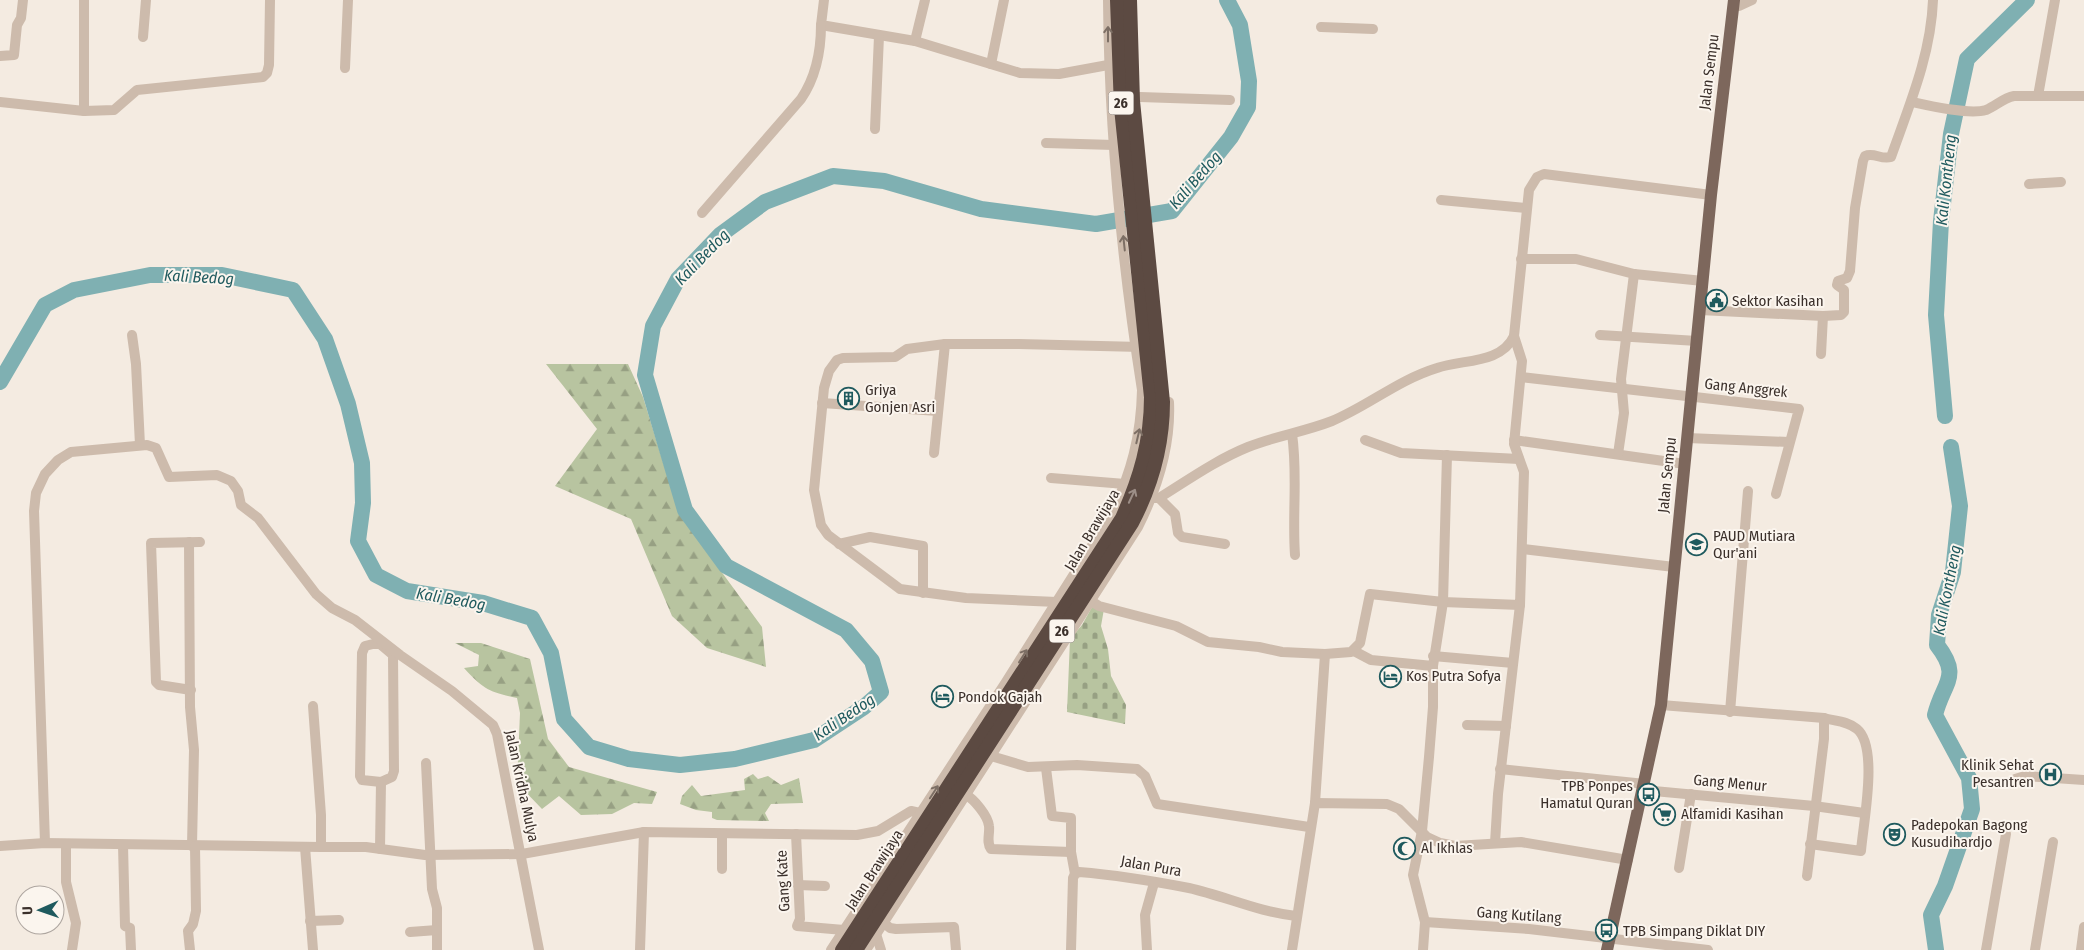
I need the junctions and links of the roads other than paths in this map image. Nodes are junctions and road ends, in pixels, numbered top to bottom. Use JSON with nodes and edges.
{"nodes":[{"id":1,"x":24,"y":0,"type":"edge"},
{"id":2,"x":84,"y":0,"type":"edge"},
{"id":3,"x":146,"y":0,"type":"edge"},
{"id":4,"x":270,"y":0,"type":"edge"},
{"id":5,"x":348,"y":0,"type":"edge"},
{"id":6,"x":824,"y":0,"type":"edge"},
{"id":7,"x":925,"y":0,"type":"edge"},
{"id":8,"x":1004,"y":0,"type":"edge"},
{"id":9,"x":1108,"y":0,"type":"edge"},
{"id":10,"x":1138,"y":0,"type":"edge"},
{"id":11,"x":1752,"y":0,"type":"edge"},
{"id":12,"x":1933,"y":0,"type":"edge"},
{"id":13,"x":2055,"y":0,"type":"edge"},
{"id":14,"x":1734,"y":2,"type":"edge"},
{"id":15,"x":1124,"y":6,"type":"edge"},
{"id":16,"x":821,"y":25,"type":"junction"},
{"id":17,"x":1321,"y":27,"type":"dead end"},
{"id":18,"x":1373,"y":29,"type":"dead end"},
{"id":19,"x":879,"y":36,"type":"junction"},
{"id":20,"x":143,"y":37,"type":"dead end"},
{"id":21,"x":915,"y":41,"type":"junction"},
{"id":22,"x":0,"y":56,"type":"edge"},
{"id":23,"x":991,"y":64,"type":"junction"},
{"id":24,"x":1108,"y":65,"type":"junction"},
{"id":25,"x":345,"y":68,"type":"dead end"},
{"id":26,"x":2038,"y":96,"type":"junction"},
{"id":27,"x":2084,"y":96,"type":"edge"},
{"id":28,"x":1140,"y":97,"type":"junction"},
{"id":29,"x":1230,"y":100,"type":"dead end"},
{"id":30,"x":0,"y":102,"type":"edge"},
{"id":31,"x":1912,"y":102,"type":"junction"},
{"id":32,"x":84,"y":111,"type":"junction"},
{"id":33,"x":876,"y":129,"type":"dead end"},
{"id":34,"x":1046,"y":143,"type":"dead end"},
{"id":35,"x":1114,"y":145,"type":"junction"},
{"id":36,"x":2061,"y":182,"type":"dead end"},
{"id":37,"x":2029,"y":184,"type":"dead end"},
{"id":38,"x":1711,"y":195,"type":"junction"},
{"id":39,"x":1442,"y":200,"type":"dead end"},
{"id":40,"x":1136,"y":204,"type":"junction"},
{"id":41,"x":1526,"y":208,"type":"junction"},
{"id":42,"x":702,"y":213,"type":"dead end"},
{"id":43,"x":1521,"y":259,"type":"junction"},
{"id":44,"x":1634,"y":274,"type":"junction"},
{"id":45,"x":1143,"y":279,"type":"junction"},
{"id":46,"x":1702,"y":281,"type":"junction"},
{"id":47,"x":1700,"y":310,"type":"junction"},
{"id":48,"x":1823,"y":316,"type":"junction"},
{"id":49,"x":1600,"y":334,"type":"dead end"},
{"id":50,"x":132,"y":335,"type":"dead end"},
{"id":51,"x":1514,"y":336,"type":"junction"},
{"id":52,"x":1626,"y":336,"type":"junction"},
{"id":53,"x":1697,"y":341,"type":"junction"},
{"id":54,"x":945,"y":344,"type":"junction"},
{"id":55,"x":1140,"y":347,"type":"junction"},
{"id":56,"x":1821,"y":354,"type":"dead end"},
{"id":57,"x":1521,"y":377,"type":"junction"},
{"id":58,"x":1621,"y":389,"type":"junction"},
{"id":59,"x":1691,"y":398,"type":"junction"},
{"id":60,"x":822,"y":403,"type":"junction"},
{"id":61,"x":938,"y":412,"type":"junction"},
{"id":62,"x":1292,"y":434,"type":"junction"},
{"id":63,"x":1687,"y":438,"type":"junction"},
{"id":64,"x":1365,"y":440,"type":"dead end"},
{"id":65,"x":1514,"y":440,"type":"junction"},
{"id":66,"x":1789,"y":442,"type":"junction"},
{"id":67,"x":140,"y":445,"type":"junction"},
{"id":68,"x":934,"y":453,"type":"dead end"},
{"id":69,"x":1618,"y":454,"type":"junction"},
{"id":70,"x":1447,"y":456,"type":"junction"},
{"id":71,"x":1519,"y":459,"type":"junction"},
{"id":72,"x":1685,"y":464,"type":"junction"},
{"id":73,"x":1051,"y":478,"type":"dead end"},
{"id":74,"x":1125,"y":484,"type":"junction"},
{"id":75,"x":1748,"y":492,"type":"dead end"},
{"id":76,"x":1776,"y":494,"type":"dead end"},
{"id":77,"x":1156,"y":498,"type":"junction"},
{"id":78,"x":190,"y":542,"type":"junction"},
{"id":79,"x":200,"y":542,"type":"dead end"},
{"id":80,"x":839,"y":544,"type":"junction"},
{"id":81,"x":1225,"y":544,"type":"dead end"},
{"id":82,"x":1523,"y":549,"type":"junction"},
{"id":83,"x":1296,"y":554,"type":"dead end"},
{"id":84,"x":1674,"y":567,"type":"junction"},
{"id":85,"x":923,"y":594,"type":"junction"},
{"id":86,"x":1091,"y":601,"type":"junction"},
{"id":87,"x":1056,"y":602,"type":"junction"},
{"id":88,"x":1443,"y":602,"type":"junction"},
{"id":89,"x":1520,"y":605,"type":"junction"},
{"id":90,"x":1354,"y":651,"type":"junction"},
{"id":91,"x":1325,"y":654,"type":"junction"},
{"id":92,"x":1433,"y":661,"type":"junction"},
{"id":93,"x":1513,"y":663,"type":"junction"},
{"id":94,"x":191,"y":690,"type":"junction"},
{"id":95,"x":1661,"y":705,"type":"junction"},
{"id":96,"x":313,"y":706,"type":"dead end"},
{"id":97,"x":1730,"y":712,"type":"junction"},
{"id":98,"x":1824,"y":718,"type":"junction"},
{"id":99,"x":1467,"y":725,"type":"dead end"},
{"id":100,"x":1506,"y":726,"type":"junction"},
{"id":101,"x":991,"y":756,"type":"junction"},
{"id":102,"x":426,"y":763,"type":"dead end"},
{"id":103,"x":1046,"y":768,"type":"junction"},
{"id":104,"x":1500,"y":769,"type":"junction"},
{"id":105,"x":2015,"y":779,"type":"dead end"},
{"id":106,"x":2084,"y":780,"type":"edge"},
{"id":107,"x":381,"y":782,"type":"junction"},
{"id":108,"x":1644,"y":787,"type":"junction"},
{"id":109,"x":1691,"y":794,"type":"junction"},
{"id":110,"x":966,"y":795,"type":"junction"},
{"id":111,"x":1315,"y":803,"type":"junction"},
{"id":112,"x":1814,"y":806,"type":"junction"},
{"id":113,"x":920,"y":813,"type":"junction"},
{"id":114,"x":1864,"y":813,"type":"junction"},
{"id":115,"x":1309,"y":827,"type":"junction"},
{"id":116,"x":644,"y":832,"type":"junction"},
{"id":117,"x":1422,"y":832,"type":"junction"},
{"id":118,"x":722,"y":834,"type":"junction"},
{"id":119,"x":796,"y":834,"type":"junction"},
{"id":120,"x":2006,"y":834,"type":"dead end"},
{"id":121,"x":2053,"y":842,"type":"dead end"},
{"id":122,"x":45,"y":843,"type":"junction"},
{"id":123,"x":66,"y":844,"type":"junction"},
{"id":124,"x":1495,"y":844,"type":"junction"},
{"id":125,"x":1810,"y":844,"type":"junction"},
{"id":126,"x":123,"y":845,"type":"junction"},
{"id":127,"x":0,"y":846,"type":"edge"},
{"id":128,"x":194,"y":846,"type":"junction"},
{"id":129,"x":321,"y":846,"type":"junction"},
{"id":130,"x":305,"y":847,"type":"junction"},
{"id":131,"x":380,"y":849,"type":"junction"},
{"id":132,"x":1071,"y":852,"type":"junction"},
{"id":133,"x":522,"y":854,"type":"junction"},
{"id":134,"x":430,"y":855,"type":"junction"},
{"id":135,"x":1628,"y":860,"type":"junction"},
{"id":136,"x":1679,"y":868,"type":"dead end"},
{"id":137,"x":722,"y":869,"type":"dead end"},
{"id":138,"x":1075,"y":874,"type":"junction"},
{"id":139,"x":1807,"y":876,"type":"dead end"},
{"id":140,"x":1154,"y":883,"type":"junction"},
{"id":141,"x":798,"y":886,"type":"junction"},
{"id":142,"x":825,"y":886,"type":"dead end"},
{"id":143,"x":1296,"y":916,"type":"junction"},
{"id":144,"x":339,"y":920,"type":"dead end"},
{"id":145,"x":310,"y":921,"type":"junction"},
{"id":146,"x":1425,"y":922,"type":"junction"},
{"id":147,"x":884,"y":923,"type":"junction"},
{"id":148,"x":2084,"y":927,"type":"edge"},
{"id":149,"x":437,"y":930,"type":"junction"},
{"id":150,"x":844,"y":930,"type":"junction"},
{"id":151,"x":410,"y":932,"type":"dead end"},
{"id":152,"x":876,"y":934,"type":"junction"},
{"id":153,"x":1609,"y":944,"type":"edge"},
{"id":154,"x":72,"y":950,"type":"edge"},
{"id":155,"x":131,"y":950,"type":"edge"},
{"id":156,"x":190,"y":950,"type":"edge"},
{"id":157,"x":313,"y":950,"type":"edge"},
{"id":158,"x":437,"y":950,"type":"edge"},
{"id":159,"x":539,"y":950,"type":"edge"},
{"id":160,"x":640,"y":950,"type":"edge"},
{"id":161,"x":831,"y":950,"type":"edge"},
{"id":162,"x":842,"y":950,"type":"edge"},
{"id":163,"x":856,"y":950,"type":"edge"},
{"id":164,"x":866,"y":950,"type":"edge"},
{"id":165,"x":881,"y":950,"type":"edge"},
{"id":166,"x":956,"y":950,"type":"edge"},
{"id":167,"x":1071,"y":950,"type":"edge"},
{"id":168,"x":1147,"y":950,"type":"edge"},
{"id":169,"x":1292,"y":950,"type":"edge"},
{"id":170,"x":1423,"y":950,"type":"edge"},
{"id":171,"x":1708,"y":950,"type":"edge"},
{"id":172,"x":1986,"y":950,"type":"edge"},
{"id":173,"x":2035,"y":950,"type":"edge"},
{"id":174,"x":2081,"y":950,"type":"edge"}],
"edges":[{"from":1,"to":22,"type":"street"},
{"from":2,"to":32,"type":"street"},
{"from":3,"to":20,"type":"street"},
{"from":4,"to":32,"type":"street"},
{"from":5,"to":25,"type":"street"},
{"from":6,"to":16,"type":"street"},
{"from":7,"to":21,"type":"street"},
{"from":8,"to":23,"type":"street"},
{"from":24,"to":9,"type":"street","one_way":true},
{"from":10,"to":28,"type":"highway"},
{"from":11,"to":14,"type":"street"},
{"from":12,"to":31,"type":"street"},
{"from":13,"to":26,"type":"street"},
{"from":14,"to":38,"type":"main road","name":"Jalan Sempu"},
{"from":15,"to":40,"type":"highway","name":"Jalan Brawijaya","number":"26"},
{"from":16,"to":19,"type":"street"},
{"from":16,"to":42,"type":"street"},
{"from":17,"to":18,"type":"street"},
{"from":19,"to":21,"type":"street"},
{"from":19,"to":33,"type":"street"},
{"from":21,"to":23,"type":"street"},
{"from":23,"to":24,"type":"street"},
{"from":24,"to":35,"type":"street"},
{"from":26,"to":27,"type":"street"},
{"from":26,"to":31,"type":"street"},
{"from":28,"to":29,"type":"street"},
{"from":28,"to":40,"type":"highway"},
{"from":30,"to":32,"type":"street"},
{"from":31,"to":48,"type":"street"},
{"from":34,"to":35,"type":"street"},
{"from":35,"to":40,"type":"street"},
{"from":36,"to":37,"type":"street"},
{"from":38,"to":41,"type":"street"},
{"from":38,"to":46,"type":"main road","name":"Jalan Sempu"},
{"from":39,"to":41,"type":"street"},
{"from":40,"to":45,"type":"highway","name":"Jalan Brawijaya","number":"26"},
{"from":40,"to":45,"type":"street"},
{"from":41,"to":43,"type":"street"},
{"from":43,"to":44,"type":"street"},
{"from":43,"to":51,"type":"street"},
{"from":44,"to":46,"type":"street"},
{"from":44,"to":52,"type":"street"},
{"from":45,"to":55,"type":"highway","name":"Jalan Brawijaya","number":"26"},
{"from":45,"to":77,"type":"street"},
{"from":45,"to":163,"type":"highway","name":"Jalan Brawijaya","number":"26"},
{"from":46,"to":47,"type":"main road","name":"Jalan Sempu"},
{"from":47,"to":48,"type":"street"},
{"from":47,"to":53,"type":"main road","name":"Jalan Sempu"},
{"from":48,"to":56,"type":"street"},
{"from":49,"to":52,"type":"street"},
{"from":50,"to":67,"type":"street"},
{"from":51,"to":57,"type":"street"},
{"from":51,"to":62,"type":"street"},
{"from":52,"to":53,"type":"street"},
{"from":52,"to":58,"type":"street"},
{"from":53,"to":59,"type":"main road","name":"Jalan Sempu"},
{"from":54,"to":55,"type":"street"},
{"from":54,"to":60,"type":"street"},
{"from":54,"to":61,"type":"street"},
{"from":74,"to":55,"type":"street","one_way":true},
{"from":162,"to":55,"type":"highway","name":"Jalan Brawijaya","number":"26","one_way":true},
{"from":57,"to":58,"type":"street","name":"Gang Anggrek"},
{"from":57,"to":65,"type":"street"},
{"from":58,"to":59,"type":"street","name":"Gang Anggrek"},
{"from":58,"to":69,"type":"street"},
{"from":59,"to":63,"type":"main road","name":"Jalan Sempu"},
{"from":59,"to":66,"type":"street","name":"Gang Anggrek"},
{"from":60,"to":61,"type":"street"},
{"from":60,"to":80,"type":"street"},
{"from":61,"to":68,"type":"street"},
{"from":62,"to":77,"type":"street"},
{"from":62,"to":83,"type":"street"},
{"from":63,"to":66,"type":"street"},
{"from":63,"to":72,"type":"main road","name":"Jalan Sempu"},
{"from":64,"to":70,"type":"street"},
{"from":65,"to":69,"type":"street"},
{"from":65,"to":71,"type":"street"},
{"from":66,"to":76,"type":"street"},
{"from":67,"to":122,"type":"street"},
{"from":67,"to":133,"type":"street","name":"Jalan Kridha Mulya"},
{"from":69,"to":72,"type":"street"},
{"from":70,"to":71,"type":"street"},
{"from":70,"to":88,"type":"street"},
{"from":71,"to":82,"type":"street"},
{"from":72,"to":84,"type":"main road","name":"Jalan Sempu"},
{"from":73,"to":74,"type":"street"},
{"from":74,"to":87,"type":"street"},
{"from":75,"to":97,"type":"street"},
{"from":77,"to":81,"type":"street"},
{"from":77,"to":86,"type":"street"},
{"from":78,"to":79,"type":"street"},
{"from":78,"to":94,"type":"street"},
{"from":78,"to":94,"type":"street"},
{"from":80,"to":85,"type":"street"},
{"from":80,"to":85,"type":"street"},
{"from":82,"to":84,"type":"street"},
{"from":82,"to":89,"type":"street"},
{"from":84,"to":95,"type":"main road","name":"Jalan Sempu"},
{"from":85,"to":87,"type":"street"},
{"from":86,"to":91,"type":"street"},
{"from":86,"to":101,"type":"street"},
{"from":113,"to":87,"type":"street","one_way":true},
{"from":88,"to":89,"type":"street"},
{"from":88,"to":90,"type":"street"},
{"from":88,"to":92,"type":"street"},
{"from":89,"to":93,"type":"street"},
{"from":90,"to":91,"type":"street"},
{"from":90,"to":92,"type":"street"},
{"from":91,"to":111,"type":"street"},
{"from":92,"to":93,"type":"street"},
{"from":92,"to":117,"type":"street"},
{"from":93,"to":100,"type":"street"},
{"from":94,"to":128,"type":"street"},
{"from":95,"to":97,"type":"street"},
{"from":95,"to":108,"type":"main road","name":"Jalan Sempu"},
{"from":96,"to":129,"type":"street"},
{"from":97,"to":98,"type":"street"},
{"from":98,"to":112,"type":"street"},
{"from":98,"to":114,"type":"street"},
{"from":99,"to":100,"type":"street"},
{"from":100,"to":104,"type":"street"},
{"from":101,"to":103,"type":"street"},
{"from":101,"to":110,"type":"street"},
{"from":102,"to":134,"type":"street"},
{"from":103,"to":115,"type":"street"},
{"from":103,"to":132,"type":"street"},
{"from":104,"to":108,"type":"street","name":"Gang Menur"},
{"from":104,"to":124,"type":"street"},
{"from":105,"to":106,"type":"street"},
{"from":107,"to":107,"type":"street"},
{"from":107,"to":131,"type":"street"},
{"from":108,"to":109,"type":"street","name":"Gang Menur"},
{"from":108,"to":135,"type":"main road","name":"Jalan Sempu"},
{"from":109,"to":112,"type":"street","name":"Gang Menur"},
{"from":109,"to":136,"type":"street"},
{"from":110,"to":132,"type":"street"},
{"from":110,"to":147,"type":"street"},
{"from":111,"to":115,"type":"street"},
{"from":111,"to":117,"type":"street"},
{"from":112,"to":114,"type":"street","name":"Gang Menur"},
{"from":112,"to":125,"type":"street"},
{"from":113,"to":119,"type":"street"},
{"from":113,"to":150,"type":"street"},
{"from":114,"to":125,"type":"street"},
{"from":115,"to":143,"type":"street"},
{"from":116,"to":118,"type":"street"},
{"from":116,"to":133,"type":"street"},
{"from":116,"to":160,"type":"street"},
{"from":117,"to":124,"type":"street"},
{"from":117,"to":146,"type":"street"},
{"from":118,"to":119,"type":"street"},
{"from":118,"to":137,"type":"street"},
{"from":119,"to":141,"type":"street","name":"Gang Kate"},
{"from":120,"to":172,"type":"street"},
{"from":121,"to":173,"type":"street"},
{"from":122,"to":123,"type":"street"},
{"from":122,"to":127,"type":"street"},
{"from":123,"to":126,"type":"street"},
{"from":123,"to":154,"type":"street"},
{"from":124,"to":135,"type":"street"},
{"from":125,"to":139,"type":"street"},
{"from":126,"to":128,"type":"street"},
{"from":126,"to":155,"type":"street"},
{"from":128,"to":130,"type":"street"},
{"from":128,"to":156,"type":"street"},
{"from":129,"to":130,"type":"street"},
{"from":129,"to":131,"type":"street"},
{"from":130,"to":145,"type":"street"},
{"from":131,"to":134,"type":"street"},
{"from":132,"to":138,"type":"street"},
{"from":133,"to":134,"type":"street"},
{"from":133,"to":159,"type":"street","name":"Jalan Kridha Mulya"},
{"from":134,"to":149,"type":"street"},
{"from":135,"to":153,"type":"main road","name":"Jalan Sempu"},
{"from":138,"to":140,"type":"street","name":"Jalan Pura"},
{"from":138,"to":167,"type":"street"},
{"from":140,"to":143,"type":"street","name":"Jalan Pura"},
{"from":140,"to":168,"type":"street"},
{"from":141,"to":142,"type":"street"},
{"from":141,"to":150,"type":"street","name":"Gang Kate"},
{"from":143,"to":169,"type":"street"},
{"from":144,"to":145,"type":"street"},
{"from":145,"to":157,"type":"street"},
{"from":146,"to":153,"type":"street","name":"Gang Kutilang"},
{"from":146,"to":170,"type":"street"},
{"from":147,"to":152,"type":"street"},
{"from":147,"to":166,"type":"street"},
{"from":148,"to":174,"type":"street"},
{"from":149,"to":151,"type":"street"},
{"from":149,"to":158,"type":"street"},
{"from":150,"to":161,"type":"street"},
{"from":152,"to":164,"type":"street"},
{"from":152,"to":165,"type":"street"},
{"from":153,"to":171,"type":"street","name":"Gang Kutilang"}]}
